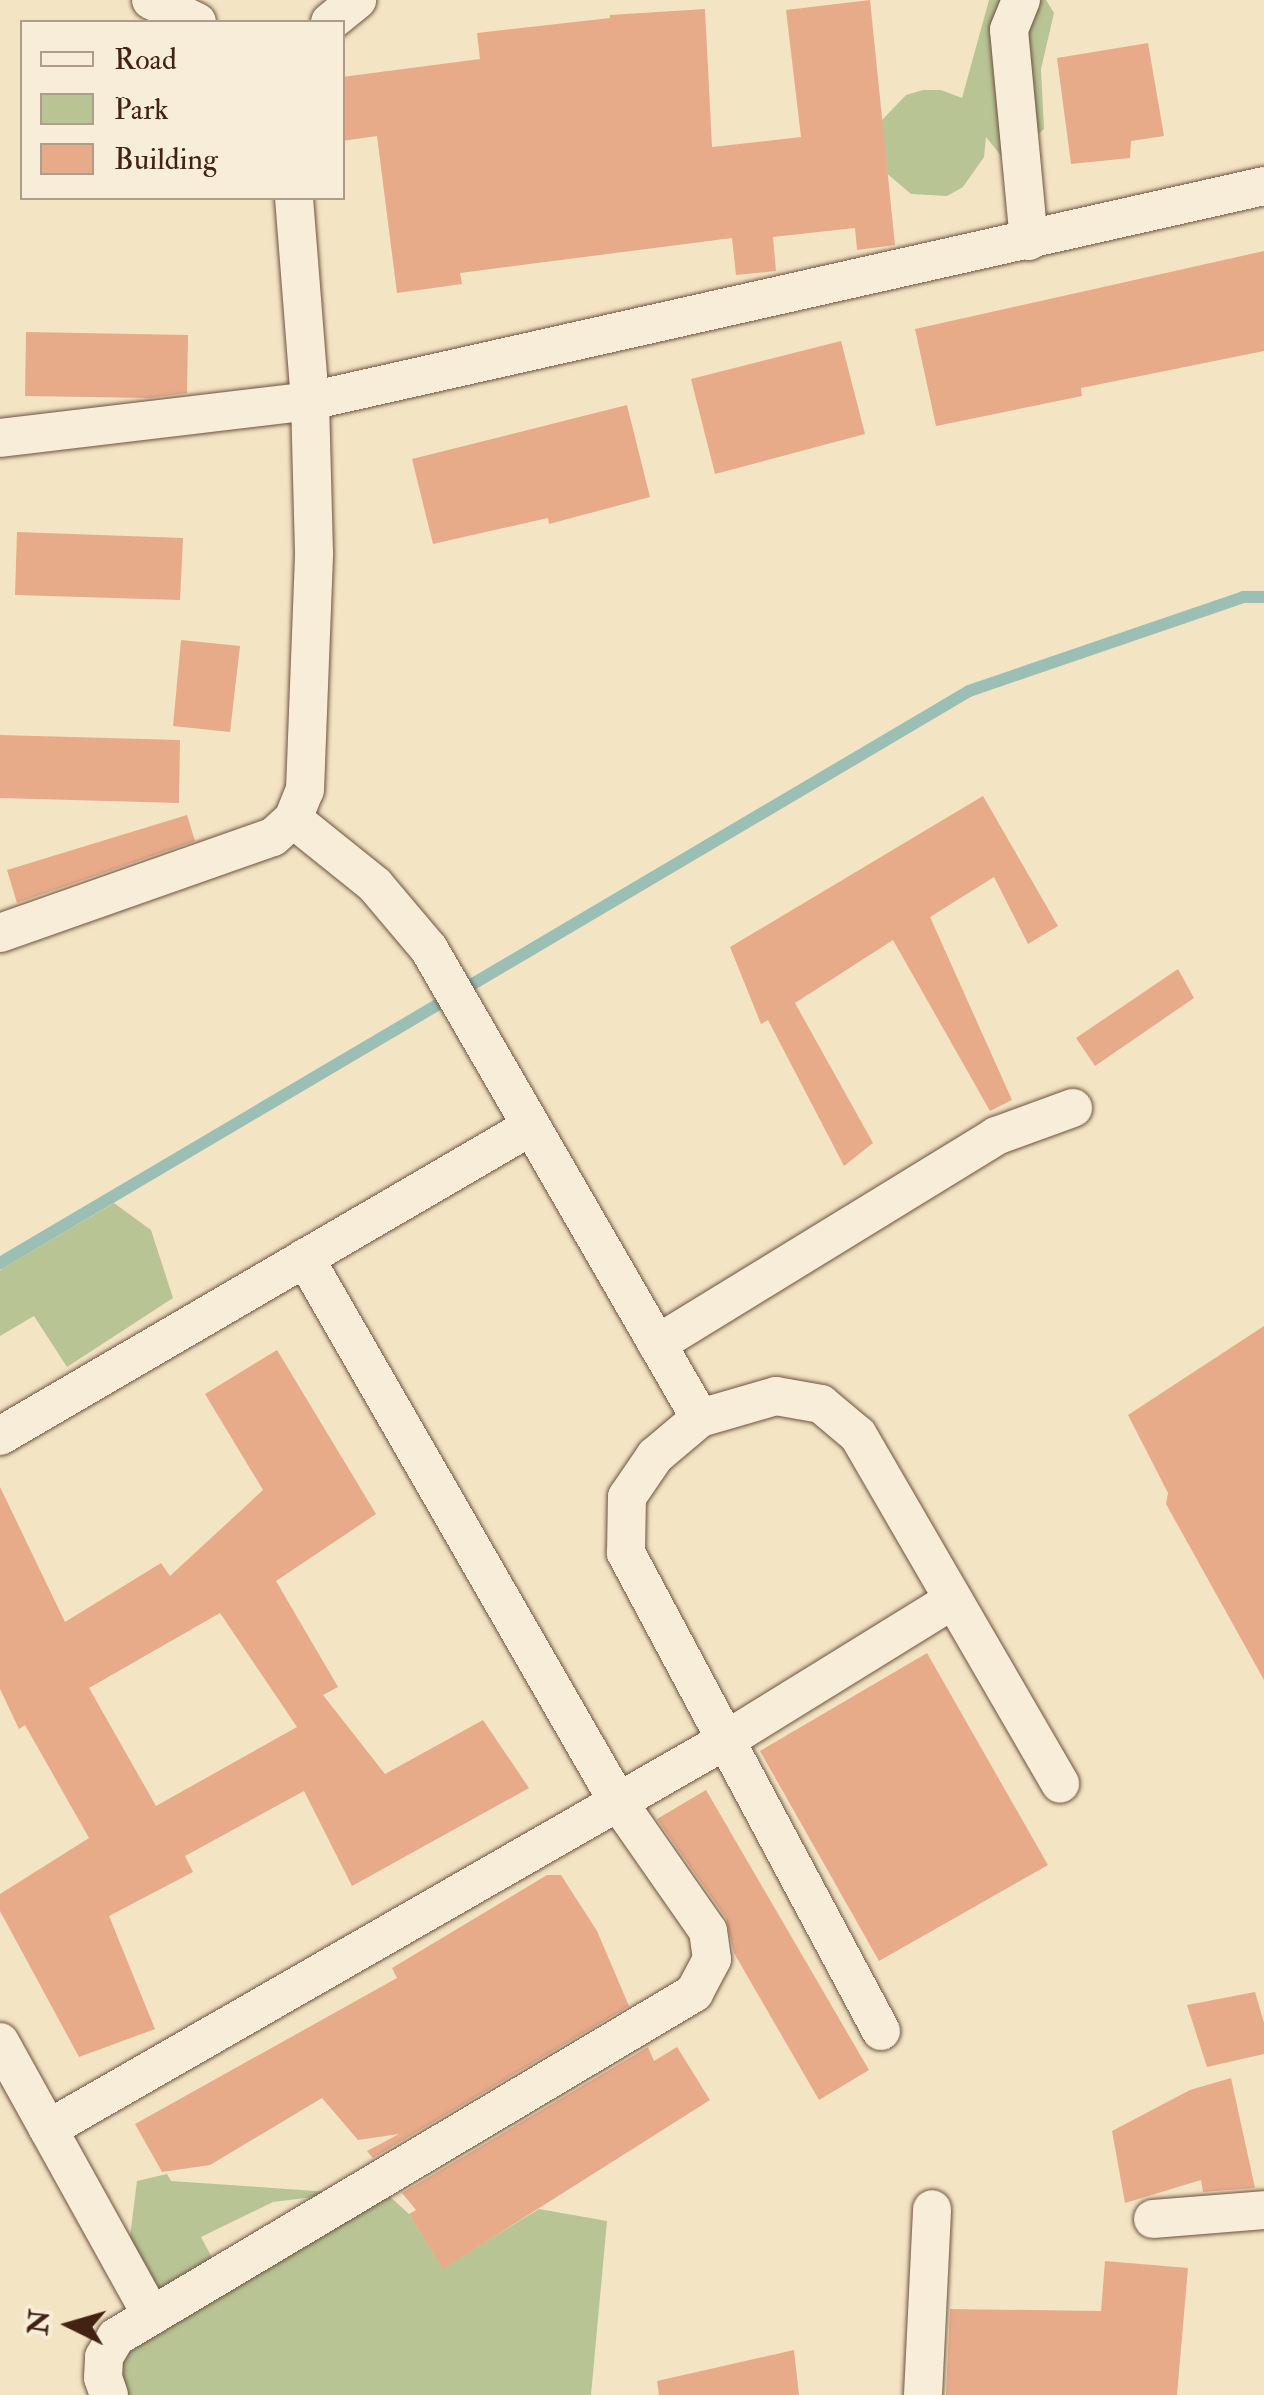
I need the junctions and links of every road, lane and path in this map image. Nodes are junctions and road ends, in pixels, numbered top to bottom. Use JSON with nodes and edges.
{"nodes":[{"id":1,"x":151,"y":0,"type":"edge"},
{"id":2,"x":357,"y":0,"type":"edge"},
{"id":3,"x":1016,"y":2,"type":"edge"},
{"id":4,"x":193,"y":20,"type":"edge"},
{"id":5,"x":332,"y":20,"type":"edge"},
{"id":6,"x":1264,"y":186,"type":"edge"},
{"id":7,"x":294,"y":200,"type":"edge"},
{"id":8,"x":1029,"y":242,"type":"junction"},
{"id":9,"x":310,"y":401,"type":"junction"},
{"id":10,"x":0,"y":438,"type":"edge"},
{"id":11,"x":294,"y":819,"type":"junction"},
{"id":12,"x":0,"y":933,"type":"edge"},
{"id":13,"x":1073,"y":1108,"type":"dead end"},
{"id":14,"x":530,"y":1127,"type":"junction"},
{"id":15,"x":305,"y":1258,"type":"junction"},
{"id":16,"x":657,"y":1344,"type":"junction"},
{"id":17,"x":700,"y":1418,"type":"junction"},
{"id":18,"x":0,"y":1436,"type":"edge"},
{"id":19,"x":953,"y":1600,"type":"junction"},
{"id":20,"x":726,"y":1740,"type":"junction"},
{"id":21,"x":1060,"y":1784,"type":"dead end"},
{"id":22,"x":618,"y":1802,"type":"junction"},
{"id":23,"x":881,"y":2031,"type":"dead end"},
{"id":24,"x":0,"y":2042,"type":"edge"},
{"id":25,"x":48,"y":2129,"type":"junction"},
{"id":26,"x":932,"y":2209,"type":"dead end"},
{"id":27,"x":1264,"y":2210,"type":"edge"},
{"id":28,"x":1153,"y":2219,"type":"dead end"},
{"id":29,"x":152,"y":2316,"type":"junction"},
{"id":30,"x":109,"y":2395,"type":"edge"},
{"id":31,"x":924,"y":2395,"type":"edge"}],
"edges":[{"from":1,"to":4,"type":"street"},
{"from":2,"to":5,"type":"street"},
{"from":3,"to":8,"type":"street"},
{"from":6,"to":8,"type":"street"},
{"from":7,"to":9,"type":"street"},
{"from":8,"to":9,"type":"street"},
{"from":9,"to":10,"type":"street"},
{"from":9,"to":11,"type":"street"},
{"from":11,"to":12,"type":"street"},
{"from":11,"to":14,"type":"street"},
{"from":13,"to":16,"type":"street"},
{"from":14,"to":15,"type":"street"},
{"from":14,"to":16,"type":"street"},
{"from":15,"to":18,"type":"street"},
{"from":15,"to":22,"type":"street"},
{"from":16,"to":17,"type":"street"},
{"from":17,"to":19,"type":"street"},
{"from":17,"to":20,"type":"street"},
{"from":19,"to":20,"type":"street"},
{"from":19,"to":21,"type":"street"},
{"from":20,"to":22,"type":"street"},
{"from":20,"to":23,"type":"street"},
{"from":22,"to":25,"type":"street"},
{"from":22,"to":29,"type":"street"},
{"from":24,"to":25,"type":"street"},
{"from":25,"to":29,"type":"street"},
{"from":26,"to":31,"type":"street"},
{"from":27,"to":28,"type":"street"},
{"from":29,"to":30,"type":"street"}]}
